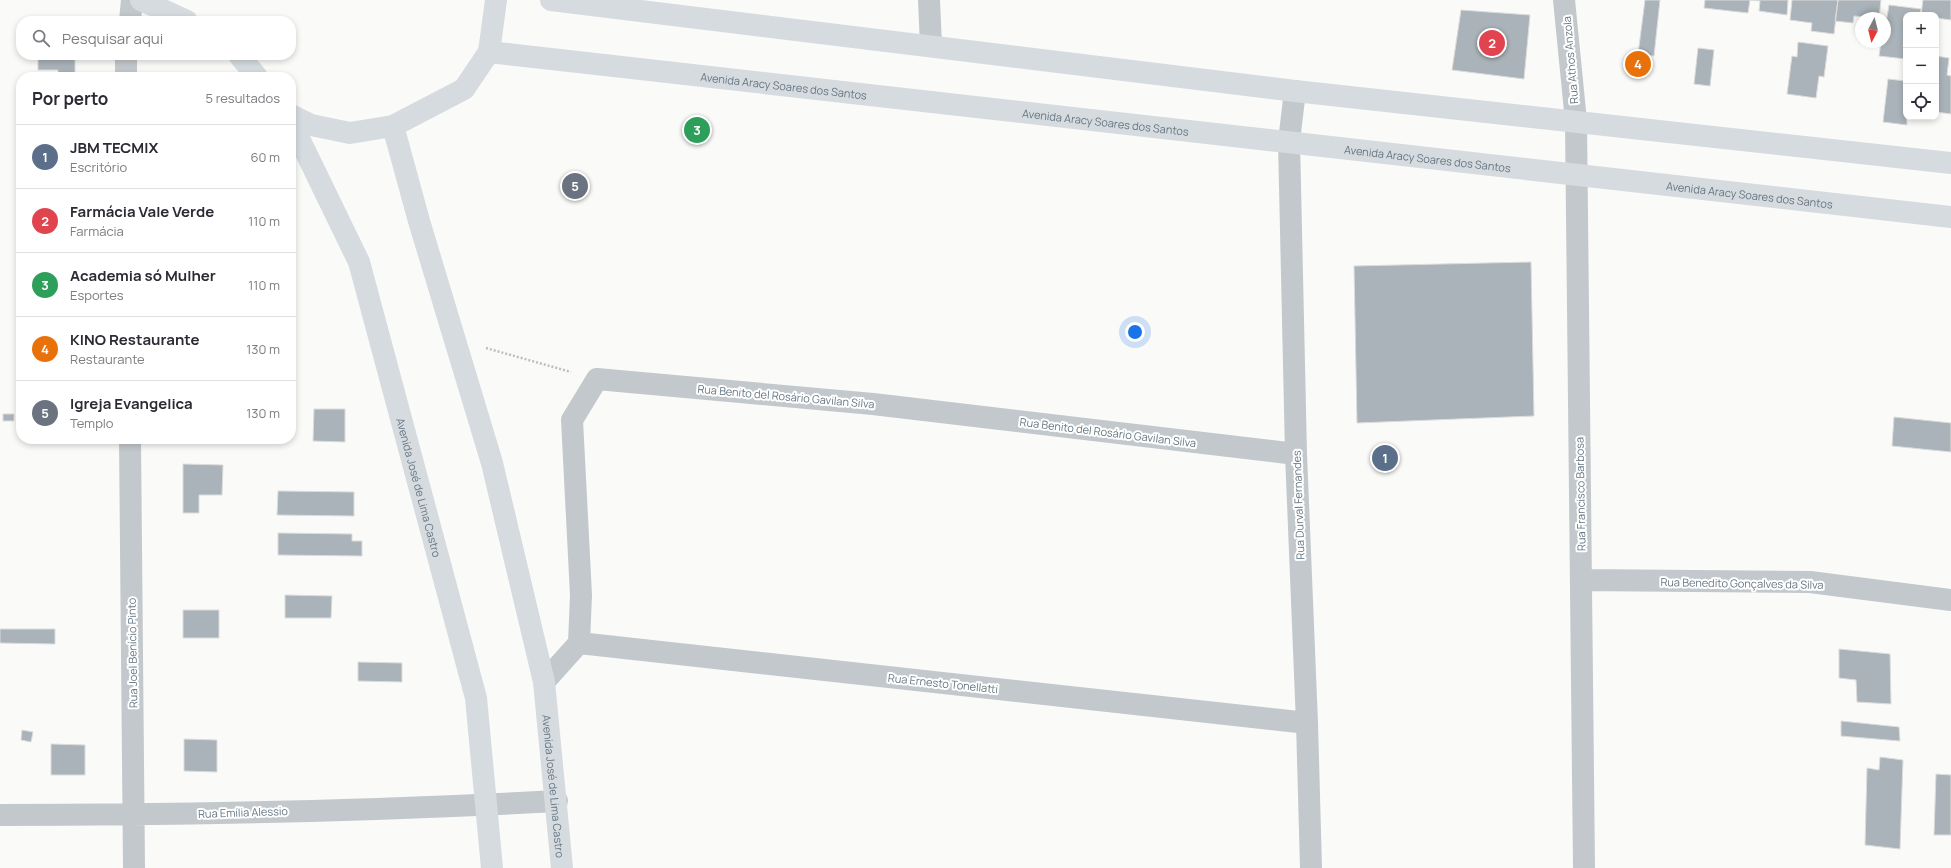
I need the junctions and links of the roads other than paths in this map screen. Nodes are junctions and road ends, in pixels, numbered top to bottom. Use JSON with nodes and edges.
{"nodes":[{"id":1,"x":132,"y":0,"type":"edge"},
{"id":2,"x":141,"y":0,"type":"edge"},
{"id":3,"x":496,"y":0,"type":"edge"},
{"id":4,"x":551,"y":0,"type":"edge"},
{"id":5,"x":929,"y":0,"type":"edge"},
{"id":6,"x":1564,"y":0,"type":"edge"},
{"id":7,"x":130,"y":16,"type":"edge"},
{"id":8,"x":176,"y":16,"type":"edge"},
{"id":9,"x":931,"y":46,"type":"junction"},
{"id":10,"x":489,"y":52,"type":"junction"},
{"id":11,"x":126,"y":60,"type":"edge"},
{"id":12,"x":243,"y":60,"type":"edge"},
{"id":13,"x":126,"y":72,"type":"edge"},
{"id":14,"x":253,"y":72,"type":"edge"},
{"id":15,"x":1295,"y":91,"type":"junction"},
{"id":16,"x":296,"y":118,"type":"edge"},
{"id":17,"x":1576,"y":121,"type":"junction"},
{"id":18,"x":393,"y":126,"type":"junction"},
{"id":19,"x":296,"y":132,"type":"edge"},
{"id":20,"x":1289,"y":141,"type":"junction"},
{"id":21,"x":1951,"y":162,"type":"edge"},
{"id":22,"x":1576,"y":175,"type":"junction"},
{"id":23,"x":1951,"y":217,"type":"edge"},
{"id":24,"x":130,"y":444,"type":"edge"},
{"id":25,"x":1296,"y":454,"type":"junction"},
{"id":26,"x":1581,"y":580,"type":"junction"},
{"id":27,"x":1951,"y":600,"type":"edge"},
{"id":28,"x":579,"y":642,"type":"junction"},
{"id":29,"x":544,"y":682,"type":"junction"},
{"id":30,"x":1308,"y":723,"type":"junction"},
{"id":31,"x":557,"y":801,"type":"junction"},
{"id":32,"x":486,"y":805,"type":"junction"},
{"id":33,"x":0,"y":815,"type":"edge"},
{"id":34,"x":134,"y":815,"type":"junction"},
{"id":35,"x":134,"y":868,"type":"edge"},
{"id":36,"x":492,"y":868,"type":"edge"},
{"id":37,"x":562,"y":868,"type":"edge"},
{"id":38,"x":1311,"y":868,"type":"edge"},
{"id":39,"x":1584,"y":868,"type":"edge"}],
"edges":[{"from":1,"to":7,"type":"street"},
{"from":2,"to":8,"type":"main road"},
{"from":3,"to":10,"type":"main road"},
{"from":4,"to":9,"type":"main road"},
{"from":5,"to":9,"type":"street"},
{"from":6,"to":17,"type":"street","name":"Rua Athos Anzola"},
{"from":9,"to":15,"type":"main road"},
{"from":10,"to":18,"type":"main road"},
{"from":10,"to":20,"type":"main road","name":"Avenida Aracy Soares dos Santos"},
{"from":11,"to":13,"type":"street"},
{"from":12,"to":14,"type":"main road"},
{"from":15,"to":17,"type":"main road"},
{"from":15,"to":20,"type":"street","name":"Rua Durval Fernandes"},
{"from":16,"to":18,"type":"main road"},
{"from":17,"to":21,"type":"main road"},
{"from":17,"to":22,"type":"street","name":"Rua Francisco Barbosa"},
{"from":18,"to":29,"type":"main road","name":"Avenida José de Lima Castro"},
{"from":19,"to":32,"type":"main road","name":"Avenida José de Lima Castro"},
{"from":20,"to":22,"type":"main road","name":"Avenida Aracy Soares dos Santos"},
{"from":20,"to":25,"type":"street","name":"Rua Durval Fernandes"},
{"from":22,"to":23,"type":"main road","name":"Avenida Aracy Soares dos Santos"},
{"from":22,"to":26,"type":"street","name":"Rua Francisco Barbosa"},
{"from":24,"to":34,"type":"street","name":"Rua Joel Benício Pinto"},
{"from":25,"to":28,"type":"street","name":"Rua Benito del Rosário Gavilan Silva"},
{"from":25,"to":30,"type":"street","name":"Rua Durval Fernandes"},
{"from":26,"to":27,"type":"street","name":"Rua Benedito Gonçalves da Silva"},
{"from":26,"to":39,"type":"street","name":"Rua Francisco Barbosa"},
{"from":28,"to":29,"type":"street"},
{"from":28,"to":30,"type":"street","name":"Rua Ernesto Tonellatti"},
{"from":29,"to":31,"type":"main road","name":"Avenida José de Lima Castro"},
{"from":30,"to":38,"type":"street","name":"Rua Durval Fernandes"},
{"from":31,"to":32,"type":"street","name":"Rua Emília Alessio"},
{"from":31,"to":37,"type":"main road","name":"Avenida José de Lima Castro"},
{"from":32,"to":34,"type":"street","name":"Rua Emília Alessio"},
{"from":32,"to":36,"type":"main road","name":"Avenida José de Lima Castro"},
{"from":33,"to":34,"type":"street","name":"Rua Emília Alessio"},
{"from":34,"to":35,"type":"street","name":"Rua Joel Benício Pinto"}]}
